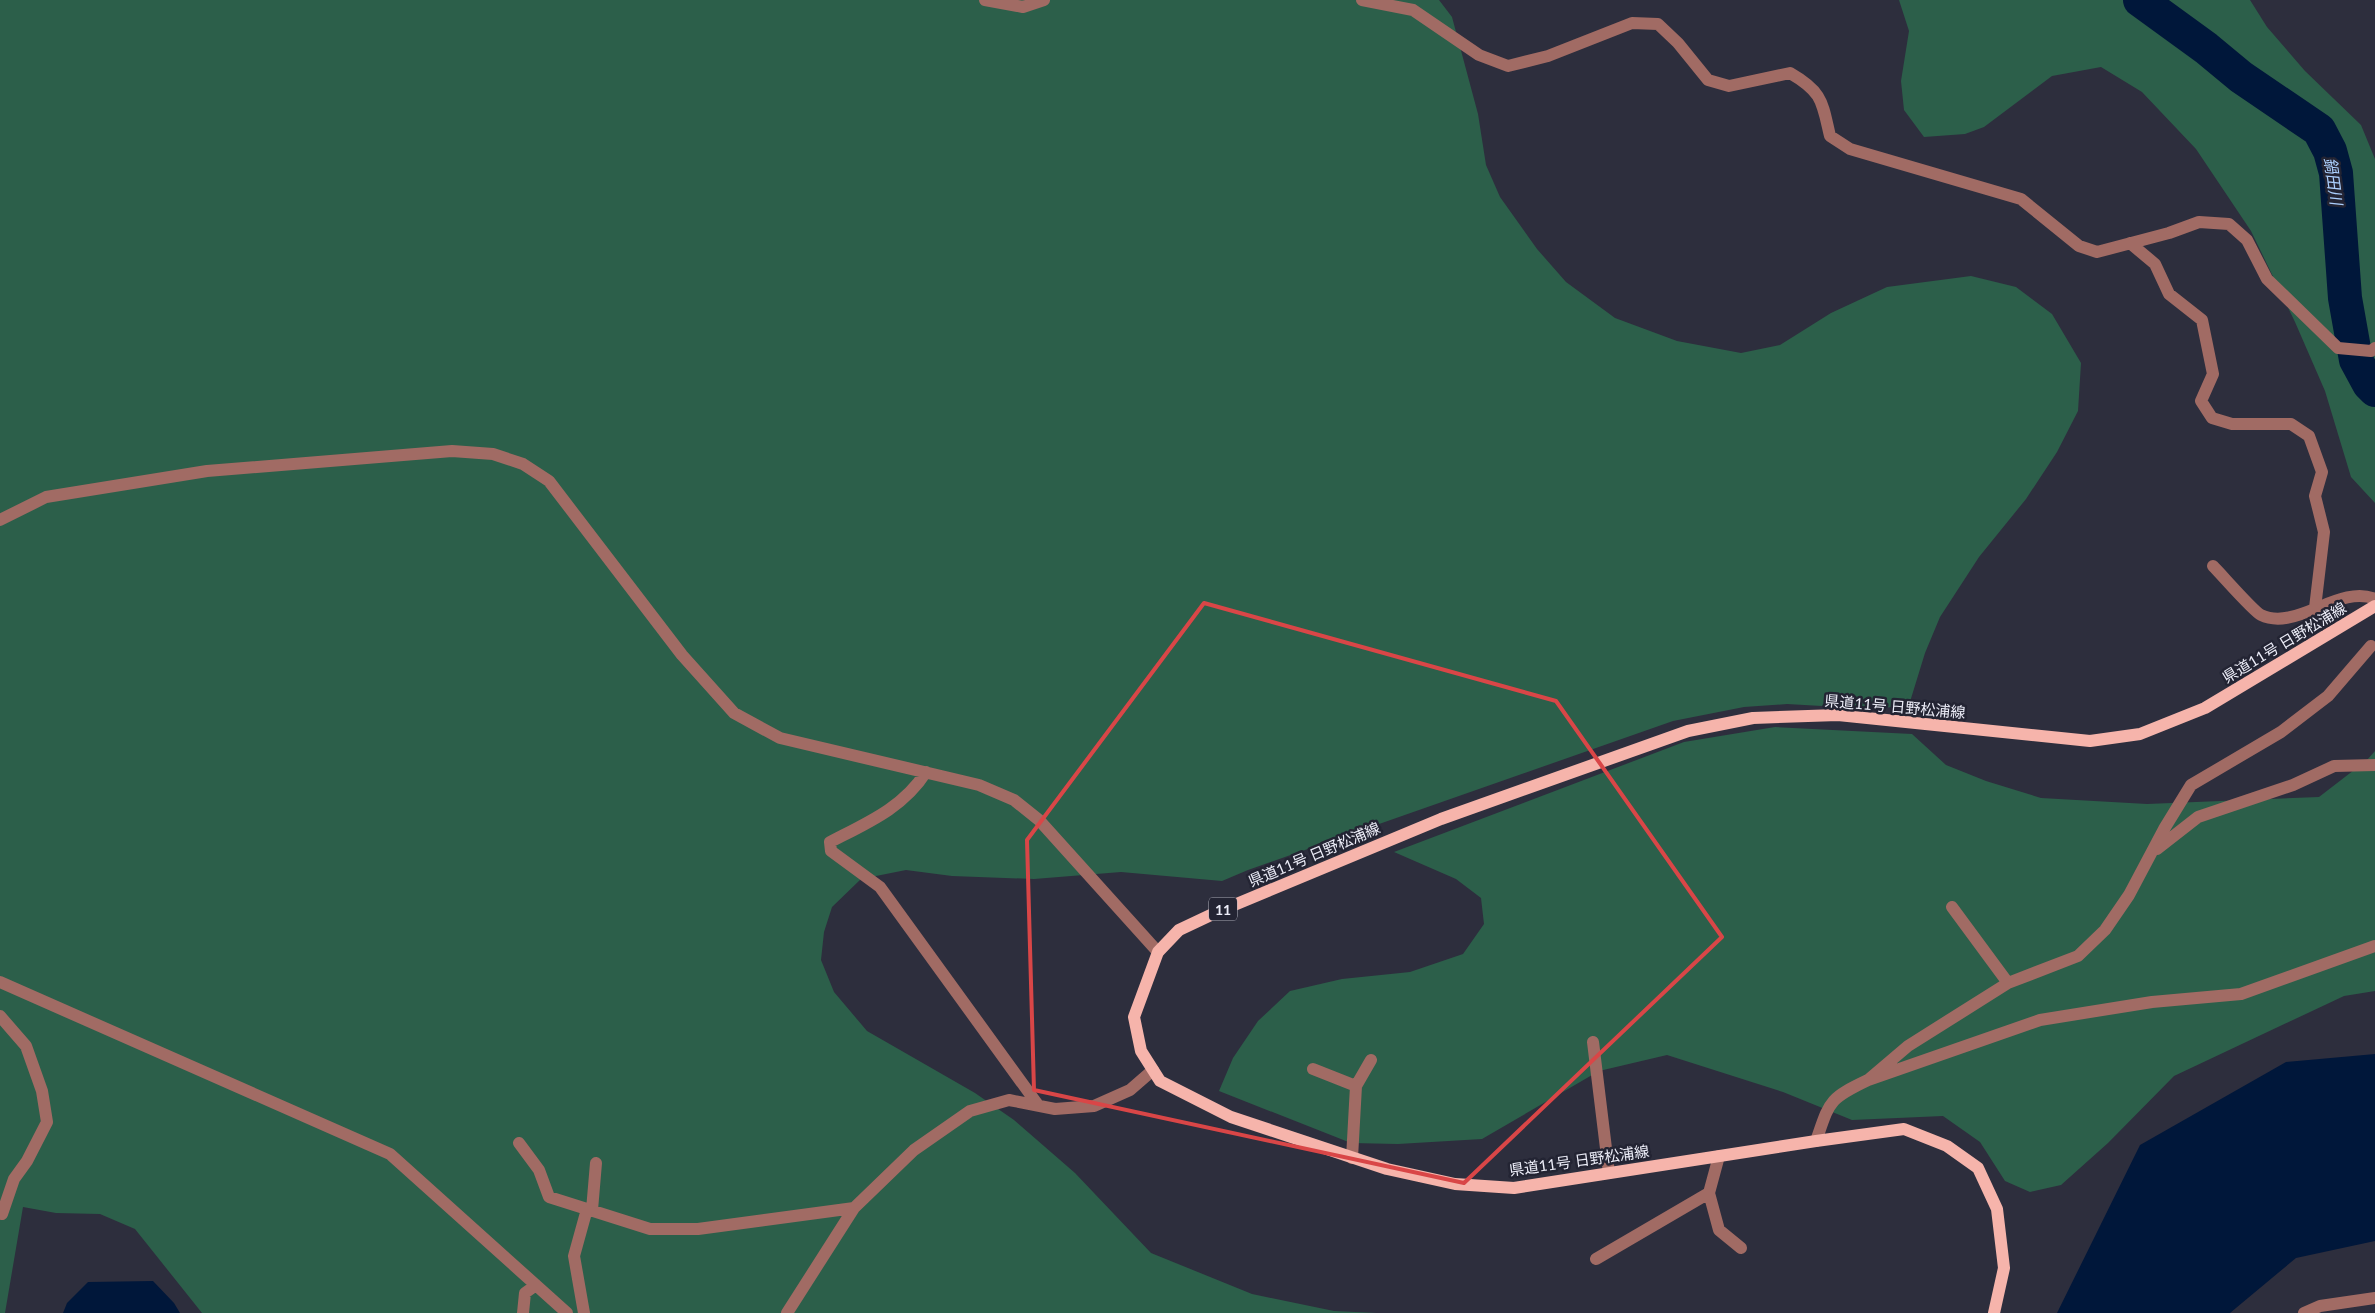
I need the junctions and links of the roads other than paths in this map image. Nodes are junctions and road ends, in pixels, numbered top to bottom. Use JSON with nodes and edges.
{"nodes":[{"id":1,"x":985,"y":0,"type":"edge"},
{"id":2,"x":1044,"y":0,"type":"edge"},
{"id":3,"x":1362,"y":0,"type":"edge"},
{"id":4,"x":2130,"y":243,"type":"junction"},
{"id":5,"x":2375,"y":348,"type":"edge"},
{"id":6,"x":0,"y":520,"type":"edge"},
{"id":7,"x":2213,"y":566,"type":"dead end"},
{"id":8,"x":2375,"y":599,"type":"edge"},
{"id":9,"x":2375,"y":606,"type":"edge"},
{"id":10,"x":2315,"y":608,"type":"junction"},
{"id":11,"x":2374,"y":647,"type":"edge"},
{"id":12,"x":2375,"y":765,"type":"edge"},
{"id":13,"x":926,"y":772,"type":"junction"},
{"id":14,"x":2151,"y":854,"type":"junction"},
{"id":15,"x":1952,"y":907,"type":"dead end"},
{"id":16,"x":2375,"y":946,"type":"edge"},
{"id":17,"x":1158,"y":952,"type":"junction"},
{"id":18,"x":0,"y":982,"type":"edge"},
{"id":19,"x":2008,"y":982,"type":"junction"},
{"id":20,"x":0,"y":1016,"type":"edge"},
{"id":21,"x":1593,"y":1042,"type":"dead end"},
{"id":22,"x":1371,"y":1060,"type":"dead end"},
{"id":23,"x":1314,"y":1069,"type":"dead end"},
{"id":24,"x":1153,"y":1070,"type":"junction"},
{"id":25,"x":1868,"y":1080,"type":"junction"},
{"id":26,"x":1356,"y":1086,"type":"junction"},
{"id":27,"x":1038,"y":1105,"type":"junction"},
{"id":28,"x":1816,"y":1141,"type":"junction"},
{"id":29,"x":519,"y":1143,"type":"dead end"},
{"id":30,"x":1719,"y":1156,"type":"junction"},
{"id":31,"x":1352,"y":1158,"type":"junction"},
{"id":32,"x":596,"y":1163,"type":"dead end"},
{"id":33,"x":1609,"y":1173,"type":"junction"},
{"id":34,"x":1709,"y":1193,"type":"junction"},
{"id":35,"x":854,"y":1208,"type":"junction"},
{"id":36,"x":590,"y":1210,"type":"junction"},
{"id":37,"x":2,"y":1214,"type":"dead end"},
{"id":38,"x":1741,"y":1248,"type":"dead end"},
{"id":39,"x":1596,"y":1259,"type":"dead end"},
{"id":40,"x":536,"y":1284,"type":"junction"},
{"id":41,"x":2375,"y":1298,"type":"edge"},
{"id":42,"x":523,"y":1313,"type":"edge"},
{"id":43,"x":567,"y":1313,"type":"edge"},
{"id":44,"x":584,"y":1313,"type":"edge"},
{"id":45,"x":787,"y":1313,"type":"edge"},
{"id":46,"x":1994,"y":1313,"type":"edge"},
{"id":47,"x":2304,"y":1313,"type":"edge"}],
"edges":[{"from":1,"to":2,"type":"street"},
{"from":3,"to":4,"type":"street"},
{"from":4,"to":5,"type":"street"},
{"from":4,"to":10,"type":"street"},
{"from":6,"to":13,"type":"street"},
{"from":7,"to":10,"type":"street"},
{"from":8,"to":10,"type":"street"},
{"from":9,"to":17,"type":"main road","name":"県道11号 日野松浦線","number":"11"},
{"from":11,"to":14,"type":"street"},
{"from":12,"to":14,"type":"street"},
{"from":13,"to":17,"type":"street"},
{"from":13,"to":27,"type":"street"},
{"from":14,"to":19,"type":"street"},
{"from":15,"to":19,"type":"street"},
{"from":16,"to":25,"type":"street"},
{"from":17,"to":24,"type":"main road","name":"県道11号 日野松浦線","number":"11"},
{"from":18,"to":40,"type":"street"},
{"from":19,"to":25,"type":"street"},
{"from":20,"to":37,"type":"street"},
{"from":21,"to":33,"type":"street"},
{"from":22,"to":26,"type":"street"},
{"from":23,"to":26,"type":"street"},
{"from":24,"to":27,"type":"street"},
{"from":24,"to":31,"type":"main road","name":"県道11号 日野松浦線","number":"11"},
{"from":25,"to":28,"type":"street"},
{"from":26,"to":31,"type":"street"},
{"from":27,"to":35,"type":"street"},
{"from":28,"to":30,"type":"main road","name":"県道11号 日野松浦線","number":"11"},
{"from":28,"to":46,"type":"main road","name":"県道11号 日野松浦線","number":"11"},
{"from":29,"to":36,"type":"street"},
{"from":30,"to":33,"type":"main road","name":"県道11号 日野松浦線","number":"11"},
{"from":30,"to":34,"type":"street"},
{"from":31,"to":33,"type":"main road","name":"県道11号 日野松浦線","number":"11"},
{"from":32,"to":36,"type":"street"},
{"from":34,"to":38,"type":"street"},
{"from":34,"to":39,"type":"street"},
{"from":35,"to":36,"type":"street"},
{"from":35,"to":45,"type":"street"},
{"from":36,"to":44,"type":"street"},
{"from":40,"to":42,"type":"street"},
{"from":40,"to":43,"type":"street"},
{"from":41,"to":47,"type":"street"}]}
